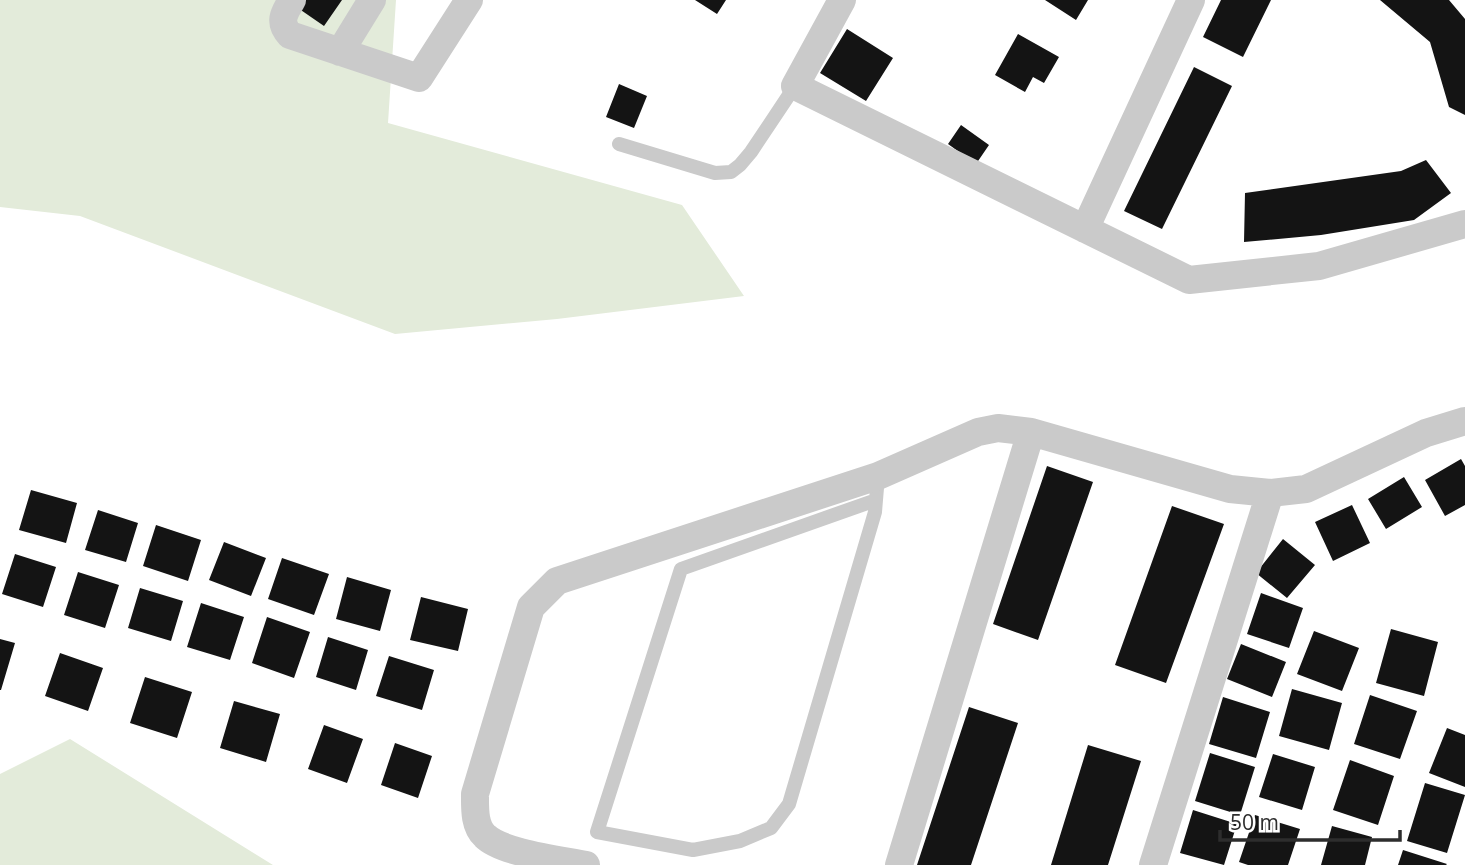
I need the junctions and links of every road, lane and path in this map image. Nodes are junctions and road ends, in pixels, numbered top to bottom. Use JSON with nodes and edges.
{"nodes":[{"id":1,"x":292,"y":0,"type":"edge"},
{"id":2,"x":372,"y":0,"type":"edge"},
{"id":3,"x":468,"y":0,"type":"edge"},
{"id":4,"x":842,"y":0,"type":"edge"},
{"id":5,"x":1191,"y":0,"type":"edge"},
{"id":6,"x":340,"y":52,"type":"junction"},
{"id":7,"x":795,"y":86,"type":"junction"},
{"id":8,"x":619,"y":144,"type":"dead end"},
{"id":9,"x":1465,"y":224,"type":"edge"},
{"id":10,"x":1085,"y":229,"type":"junction"},
{"id":11,"x":1465,"y":421,"type":"edge"},
{"id":12,"x":1031,"y":432,"type":"junction"},
{"id":13,"x":877,"y":488,"type":"junction"},
{"id":14,"x":1270,"y":493,"type":"junction"},
{"id":15,"x":586,"y":865,"type":"edge"},
{"id":16,"x":899,"y":865,"type":"edge"},
{"id":17,"x":1153,"y":865,"type":"edge"}],
"edges":[{"from":1,"to":6,"type":"street"},
{"from":2,"to":6,"type":"street"},
{"from":3,"to":6,"type":"street"},
{"from":4,"to":7,"type":"street"},
{"from":5,"to":10,"type":"street"},
{"from":7,"to":8,"type":"lane"},
{"from":7,"to":10,"type":"street"},
{"from":9,"to":10,"type":"street"},
{"from":11,"to":14,"type":"street"},
{"from":12,"to":13,"type":"street"},
{"from":12,"to":14,"type":"street"},
{"from":12,"to":16,"type":"street"},
{"from":13,"to":13,"type":"lane"},
{"from":13,"to":15,"type":"street"},
{"from":14,"to":17,"type":"street"}]}
